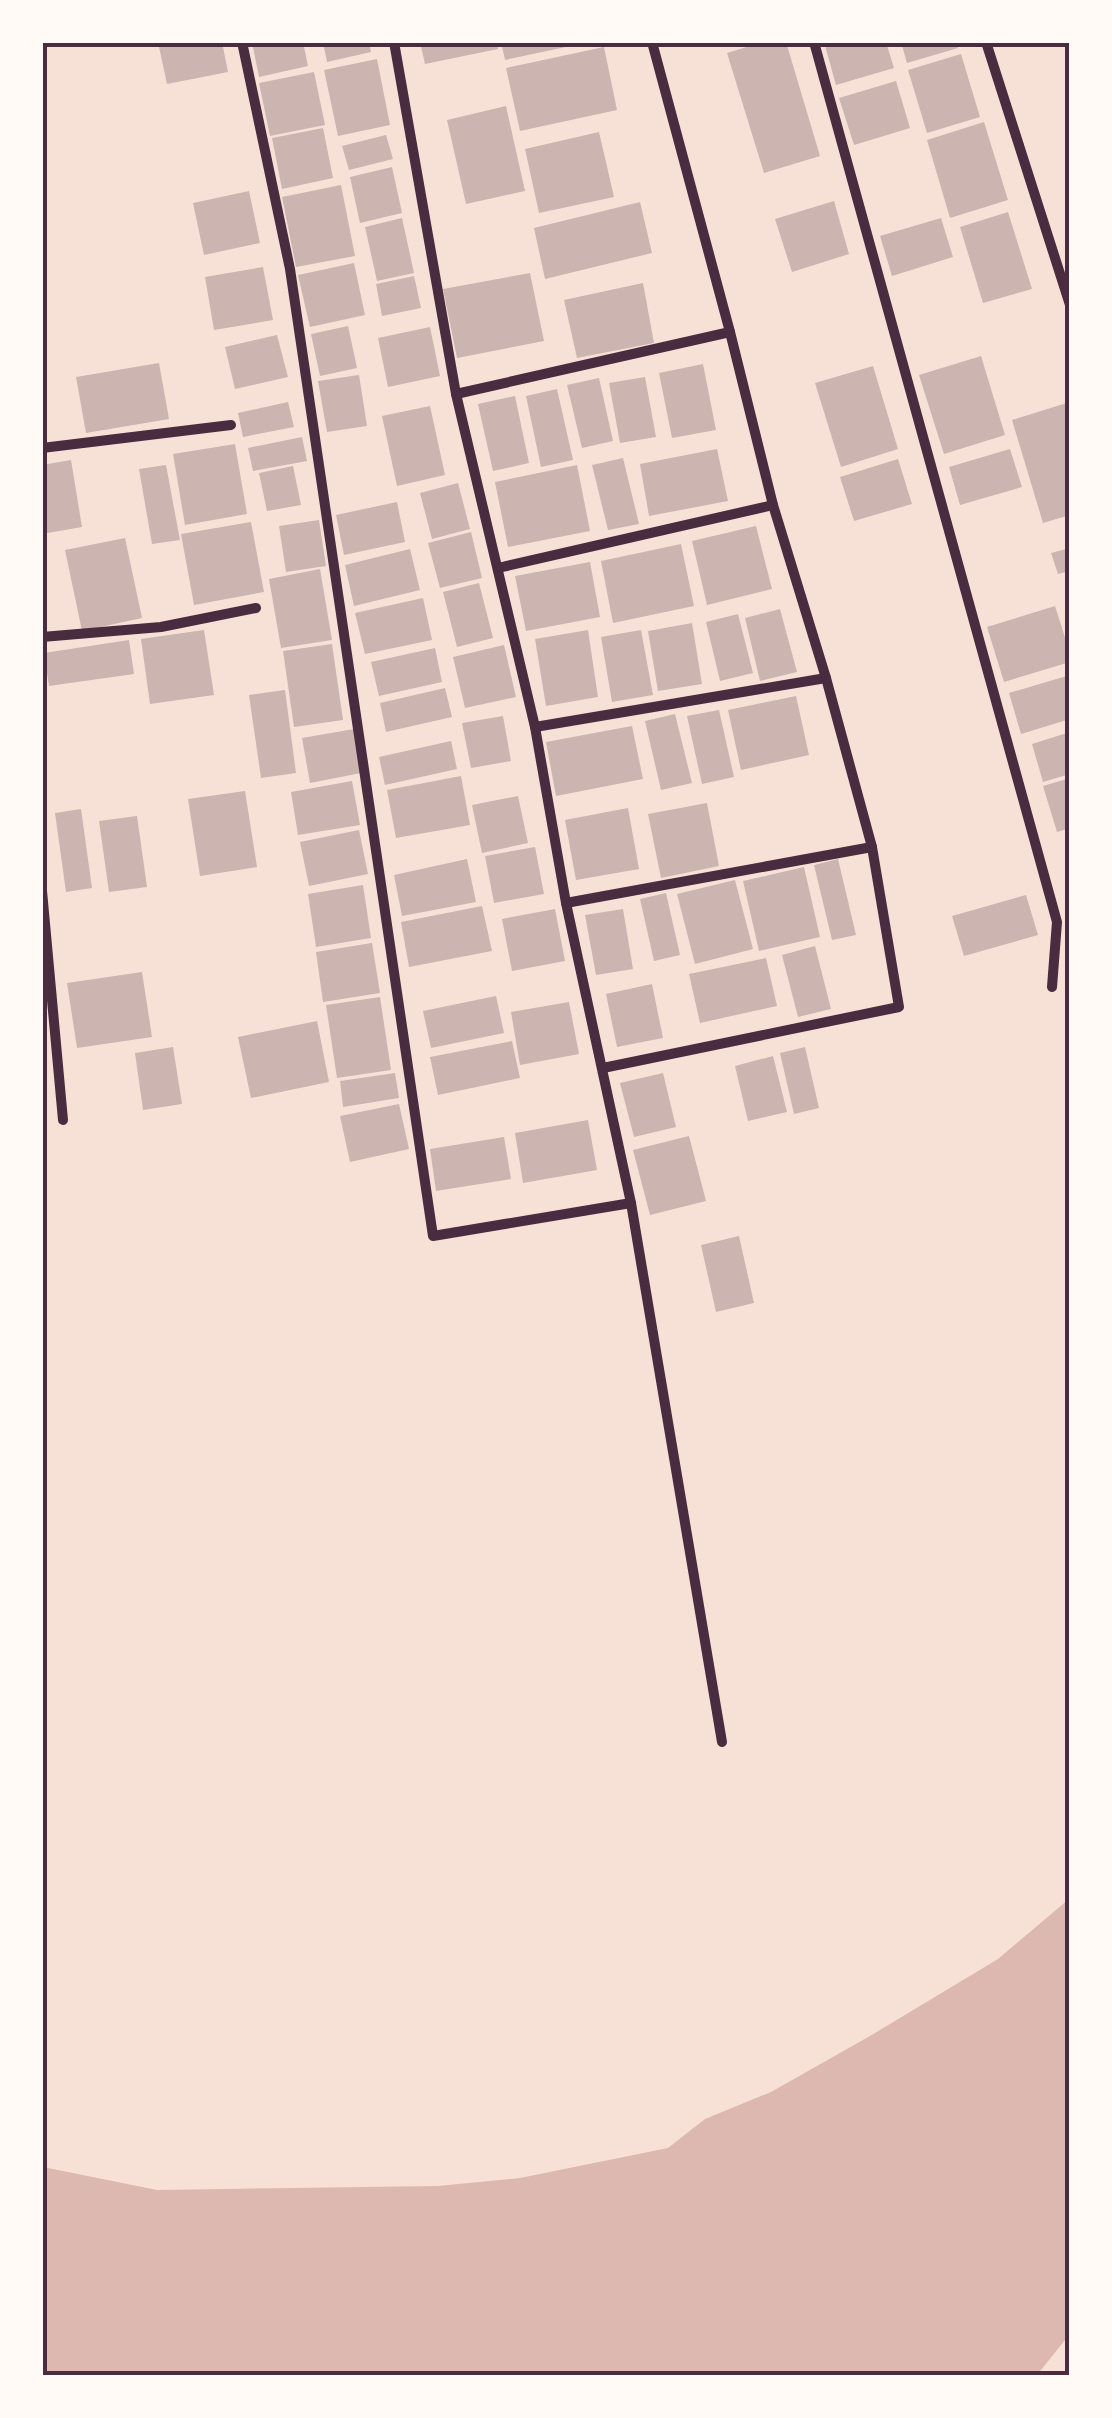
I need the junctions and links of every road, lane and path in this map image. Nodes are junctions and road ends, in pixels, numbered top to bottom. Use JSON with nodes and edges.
{"nodes":[{"id":1,"x":242,"y":42,"type":"edge"},
{"id":2,"x":394,"y":42,"type":"edge"},
{"id":3,"x":652,"y":42,"type":"edge"},
{"id":4,"x":814,"y":42,"type":"edge"},
{"id":5,"x":986,"y":42,"type":"edge"},
{"id":6,"x":1070,"y":304,"type":"edge"},
{"id":7,"x":730,"y":332,"type":"junction"},
{"id":8,"x":456,"y":394,"type":"junction"},
{"id":9,"x":231,"y":425,"type":"dead end"},
{"id":10,"x":42,"y":448,"type":"edge"},
{"id":11,"x":774,"y":505,"type":"junction"},
{"id":12,"x":498,"y":568,"type":"junction"},
{"id":13,"x":256,"y":608,"type":"dead end"},
{"id":14,"x":42,"y":638,"type":"edge"},
{"id":15,"x":826,"y":678,"type":"junction"},
{"id":16,"x":535,"y":728,"type":"junction"},
{"id":17,"x":872,"y":848,"type":"junction"},
{"id":18,"x":42,"y":890,"type":"edge"},
{"id":19,"x":566,"y":903,"type":"junction"},
{"id":20,"x":1052,"y":987,"type":"dead end"},
{"id":21,"x":602,"y":1068,"type":"junction"},
{"id":22,"x":64,"y":1120,"type":"dead end"},
{"id":23,"x":631,"y":1203,"type":"junction"},
{"id":24,"x":722,"y":1742,"type":"dead end"}],
"edges":[{"from":1,"to":23,"type":"street"},
{"from":2,"to":8,"type":"street"},
{"from":3,"to":7,"type":"street"},
{"from":4,"to":20,"type":"street"},
{"from":5,"to":6,"type":"street"},
{"from":7,"to":8,"type":"street"},
{"from":7,"to":11,"type":"street"},
{"from":8,"to":12,"type":"street"},
{"from":9,"to":10,"type":"street"},
{"from":11,"to":12,"type":"street"},
{"from":11,"to":15,"type":"street"},
{"from":12,"to":16,"type":"street"},
{"from":13,"to":14,"type":"street"},
{"from":15,"to":16,"type":"street"},
{"from":15,"to":17,"type":"street"},
{"from":16,"to":19,"type":"street"},
{"from":17,"to":19,"type":"street"},
{"from":17,"to":21,"type":"street"},
{"from":18,"to":22,"type":"street"},
{"from":19,"to":21,"type":"street"},
{"from":21,"to":23,"type":"street"},
{"from":23,"to":24,"type":"street"}]}
